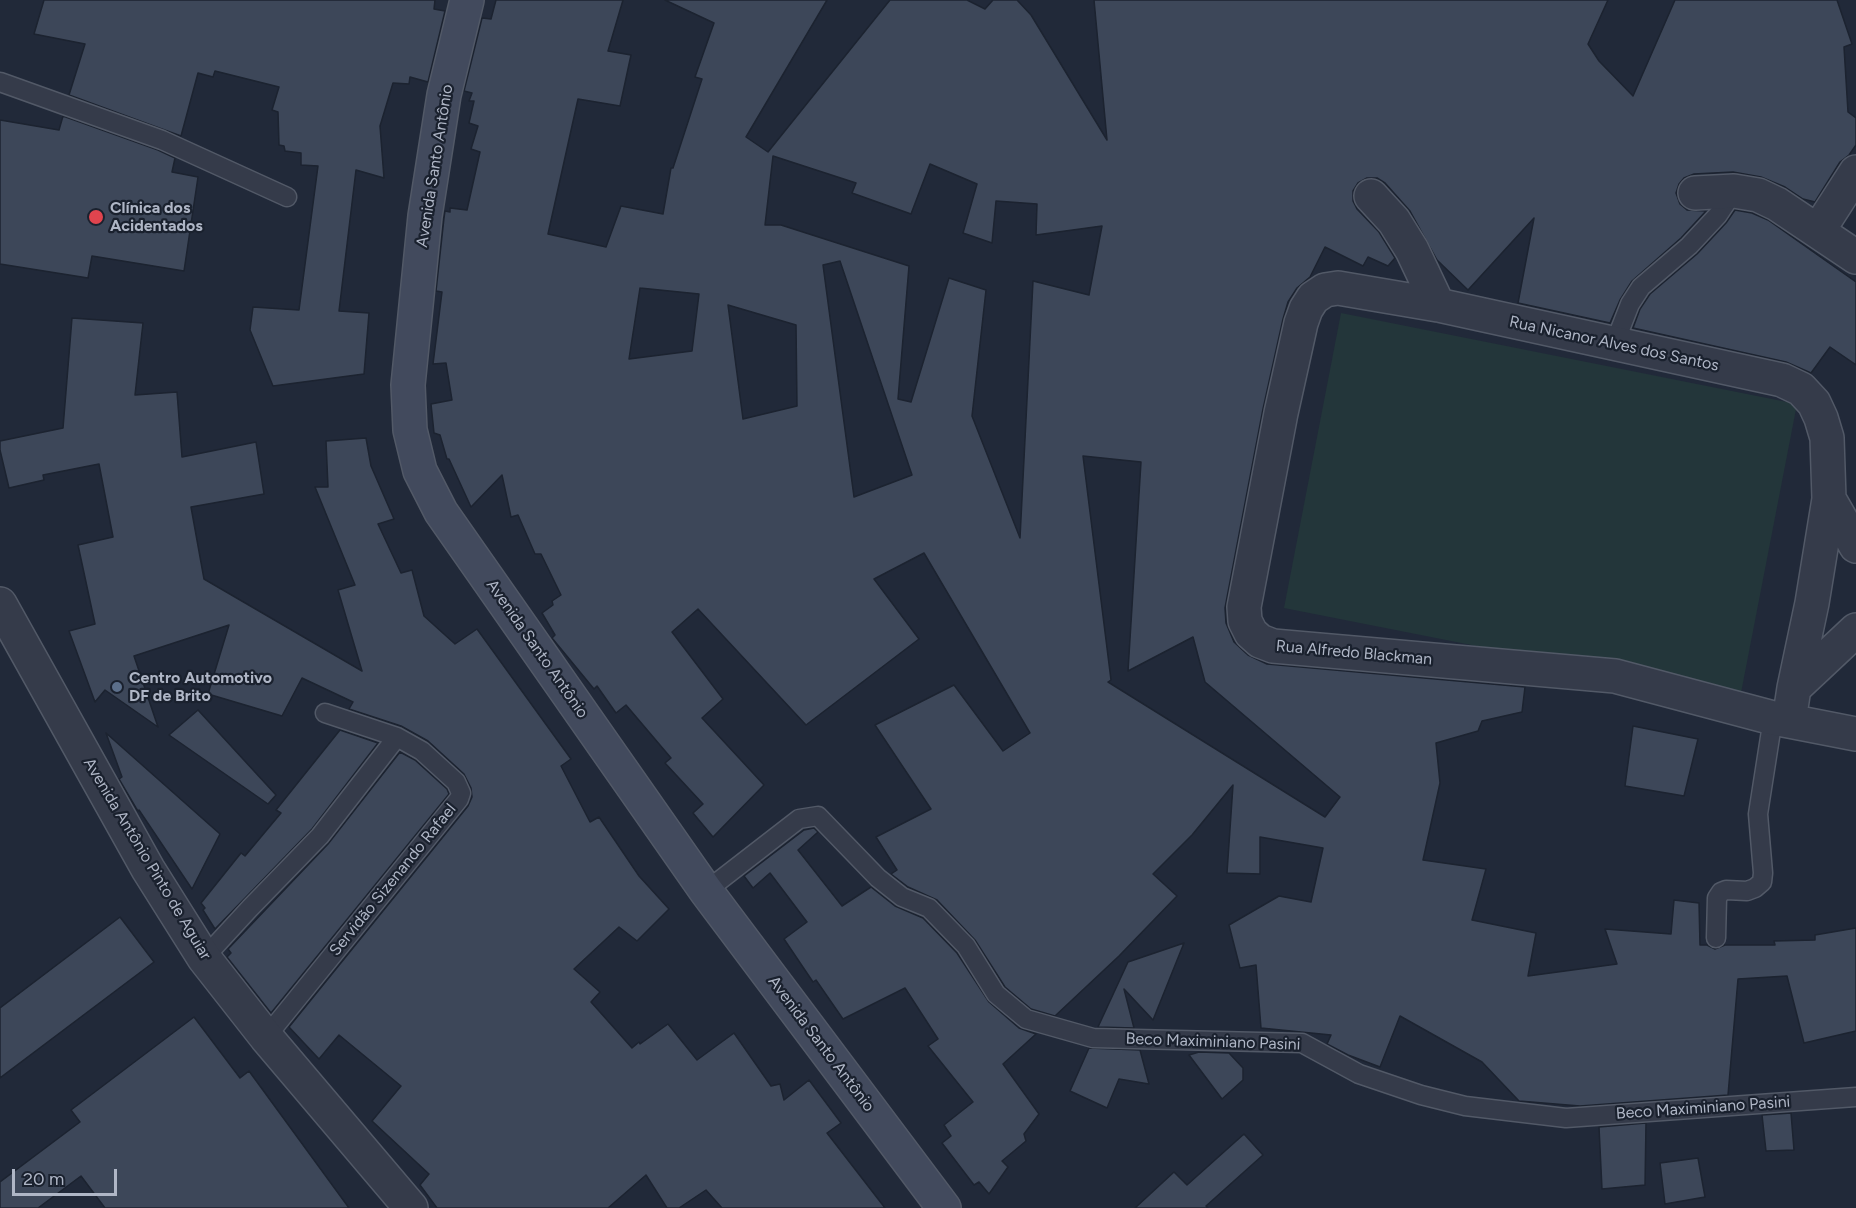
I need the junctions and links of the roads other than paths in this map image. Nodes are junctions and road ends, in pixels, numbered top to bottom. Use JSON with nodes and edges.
{"nodes":[{"id":1,"x":467,"y":0,"type":"edge"},
{"id":2,"x":0,"y":82,"type":"edge"},
{"id":3,"x":1856,"y":172,"type":"edge"},
{"id":4,"x":1734,"y":191,"type":"junction"},
{"id":5,"x":1695,"y":193,"type":"dead end"},
{"id":6,"x":287,"y":196,"type":"dead end"},
{"id":7,"x":1371,"y":196,"type":"dead end"},
{"id":8,"x":1818,"y":231,"type":"junction"},
{"id":9,"x":1856,"y":257,"type":"edge"},
{"id":10,"x":1438,"y":305,"type":"junction"},
{"id":11,"x":1614,"y":345,"type":"junction"},
{"id":12,"x":1829,"y":499,"type":"junction"},
{"id":13,"x":1856,"y":546,"type":"edge"},
{"id":14,"x":0,"y":604,"type":"edge"},
{"id":15,"x":1856,"y":630,"type":"edge"},
{"id":16,"x":1794,"y":688,"type":"junction"},
{"id":17,"x":325,"y":714,"type":"dead end"},
{"id":18,"x":1781,"y":720,"type":"junction"},
{"id":19,"x":1856,"y":734,"type":"edge"},
{"id":20,"x":397,"y":737,"type":"junction"},
{"id":21,"x":706,"y":891,"type":"junction"},
{"id":22,"x":1716,"y":938,"type":"dead end"},
{"id":23,"x":204,"y":958,"type":"junction"},
{"id":24,"x":266,"y":1037,"type":"junction"},
{"id":25,"x":1856,"y":1096,"type":"edge"},
{"id":26,"x":411,"y":1208,"type":"edge"},
{"id":27,"x":944,"y":1208,"type":"edge"}],
"edges":[{"from":1,"to":21,"type":"street","name":"Avenida Santo Antônio"},
{"from":2,"to":6,"type":"lane"},
{"from":3,"to":8,"type":"street"},
{"from":4,"to":5,"type":"street"},
{"from":4,"to":8,"type":"street"},
{"from":4,"to":11,"type":"lane"},
{"from":7,"to":10,"type":"street"},
{"from":8,"to":9,"type":"street"},
{"from":10,"to":11,"type":"street","name":"Rua Nicanor Alves dos Santos"},
{"from":10,"to":18,"type":"street","name":"Rua Alfredo Blackman"},
{"from":11,"to":12,"type":"street","name":"Rua Nicanor Alves dos Santos"},
{"from":12,"to":13,"type":"street"},
{"from":12,"to":16,"type":"street","name":"Rua Nicanor Alves dos Santos"},
{"from":14,"to":23,"type":"street","name":"Avenida Antônio Pinto de Aguiar"},
{"from":15,"to":16,"type":"street"},
{"from":16,"to":18,"type":"street"},
{"from":17,"to":20,"type":"lane","name":"Servidão Sizenando Rafael"},
{"from":18,"to":19,"type":"street","name":"Rua Alfredo Blackman"},
{"from":18,"to":22,"type":"lane"},
{"from":20,"to":23,"type":"lane"},
{"from":20,"to":24,"type":"lane","name":"Servidão Sizenando Rafael"},
{"from":21,"to":25,"type":"lane","name":"Beco Maximiniano Pasini"},
{"from":21,"to":27,"type":"street","name":"Avenida Santo Antônio"},
{"from":23,"to":24,"type":"street","name":"Avenida Antônio Pinto de Aguiar"},
{"from":24,"to":26,"type":"street","name":"Avenida Antônio Pinto de Aguiar"}]}
